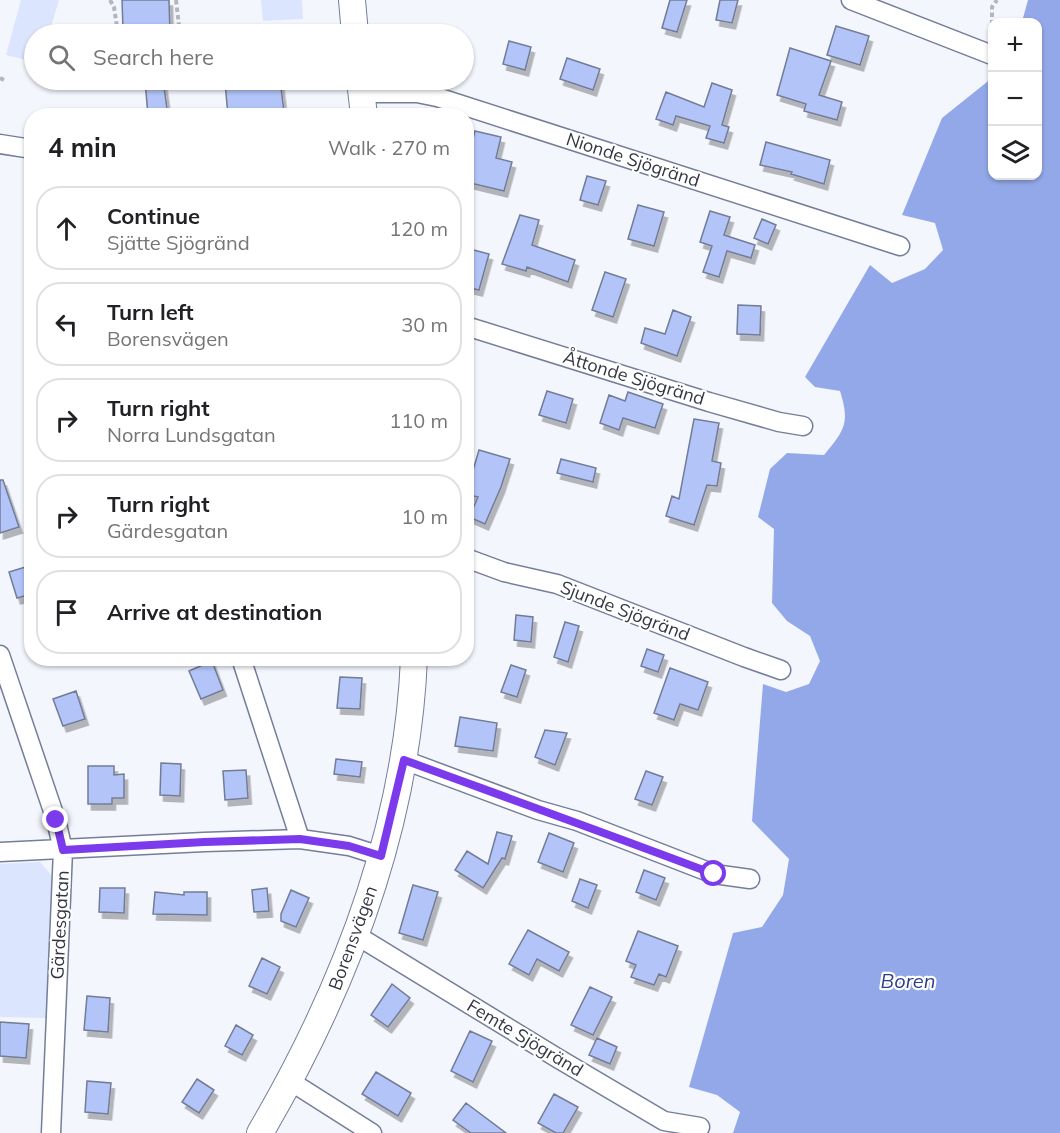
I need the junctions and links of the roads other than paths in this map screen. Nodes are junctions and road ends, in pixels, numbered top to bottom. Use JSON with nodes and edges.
{"nodes":[{"id":1,"x":352,"y":0,"type":"edge"},
{"id":2,"x":851,"y":0,"type":"edge"},
{"id":3,"x":354,"y":24,"type":"edge"},
{"id":4,"x":988,"y":53,"type":"edge"},
{"id":5,"x":362,"y":96,"type":"edge"},
{"id":6,"x":468,"y":108,"type":"edge"},
{"id":7,"x":474,"y":110,"type":"edge"},
{"id":8,"x":0,"y":144,"type":"edge"},
{"id":9,"x":24,"y":148,"type":"edge"},
{"id":10,"x":900,"y":246,"type":"dead end"},
{"id":11,"x":474,"y":329,"type":"edge"},
{"id":12,"x":803,"y":426,"type":"dead end"},
{"id":13,"x":474,"y":561,"type":"edge"},
{"id":14,"x":0,"y":655,"type":"edge"},
{"id":15,"x":244,"y":666,"type":"edge"},
{"id":16,"x":413,"y":666,"type":"edge"},
{"id":17,"x":781,"y":669,"type":"dead end"},
{"id":18,"x":404,"y":760,"type":"junction"},
{"id":19,"x":300,"y":839,"type":"junction"},
{"id":20,"x":63,"y":850,"type":"junction"},
{"id":21,"x":0,"y":852,"type":"edge"},
{"id":22,"x":381,"y":856,"type":"junction"},
{"id":23,"x":750,"y":879,"type":"dead end"},
{"id":24,"x":356,"y":934,"type":"junction"},
{"id":25,"x":290,"y":1081,"type":"junction"},
{"id":26,"x":700,"y":1127,"type":"dead end"},
{"id":27,"x":51,"y":1133,"type":"edge"},
{"id":28,"x":260,"y":1133,"type":"edge"},
{"id":29,"x":372,"y":1133,"type":"edge"}],
"edges":[{"from":1,"to":3,"type":"street"},
{"from":2,"to":4,"type":"street"},
{"from":5,"to":6,"type":"street","name":"Nionde Sjögränd"},
{"from":7,"to":10,"type":"street","name":"Nionde Sjögränd"},
{"from":8,"to":9,"type":"street"},
{"from":11,"to":12,"type":"street","name":"Åttonde Sjögränd"},
{"from":13,"to":17,"type":"street","name":"Sjunde Sjögränd"},
{"from":14,"to":20,"type":"street","name":"Gärdesgatan"},
{"from":15,"to":19,"type":"street"},
{"from":16,"to":18,"type":"street","name":"Borensvägen"},
{"from":18,"to":22,"type":"street","name":"Borensvägen"},
{"from":18,"to":23,"type":"street"},
{"from":19,"to":20,"type":"street"},
{"from":19,"to":22,"type":"street"},
{"from":20,"to":21,"type":"street"},
{"from":20,"to":27,"type":"street","name":"Gärdesgatan"},
{"from":22,"to":24,"type":"street","name":"Borensvägen"},
{"from":24,"to":25,"type":"street","name":"Borensvägen"},
{"from":24,"to":26,"type":"street","name":"Femte Sjögränd"},
{"from":25,"to":28,"type":"street","name":"Borensvägen"},
{"from":25,"to":29,"type":"street"}]}
